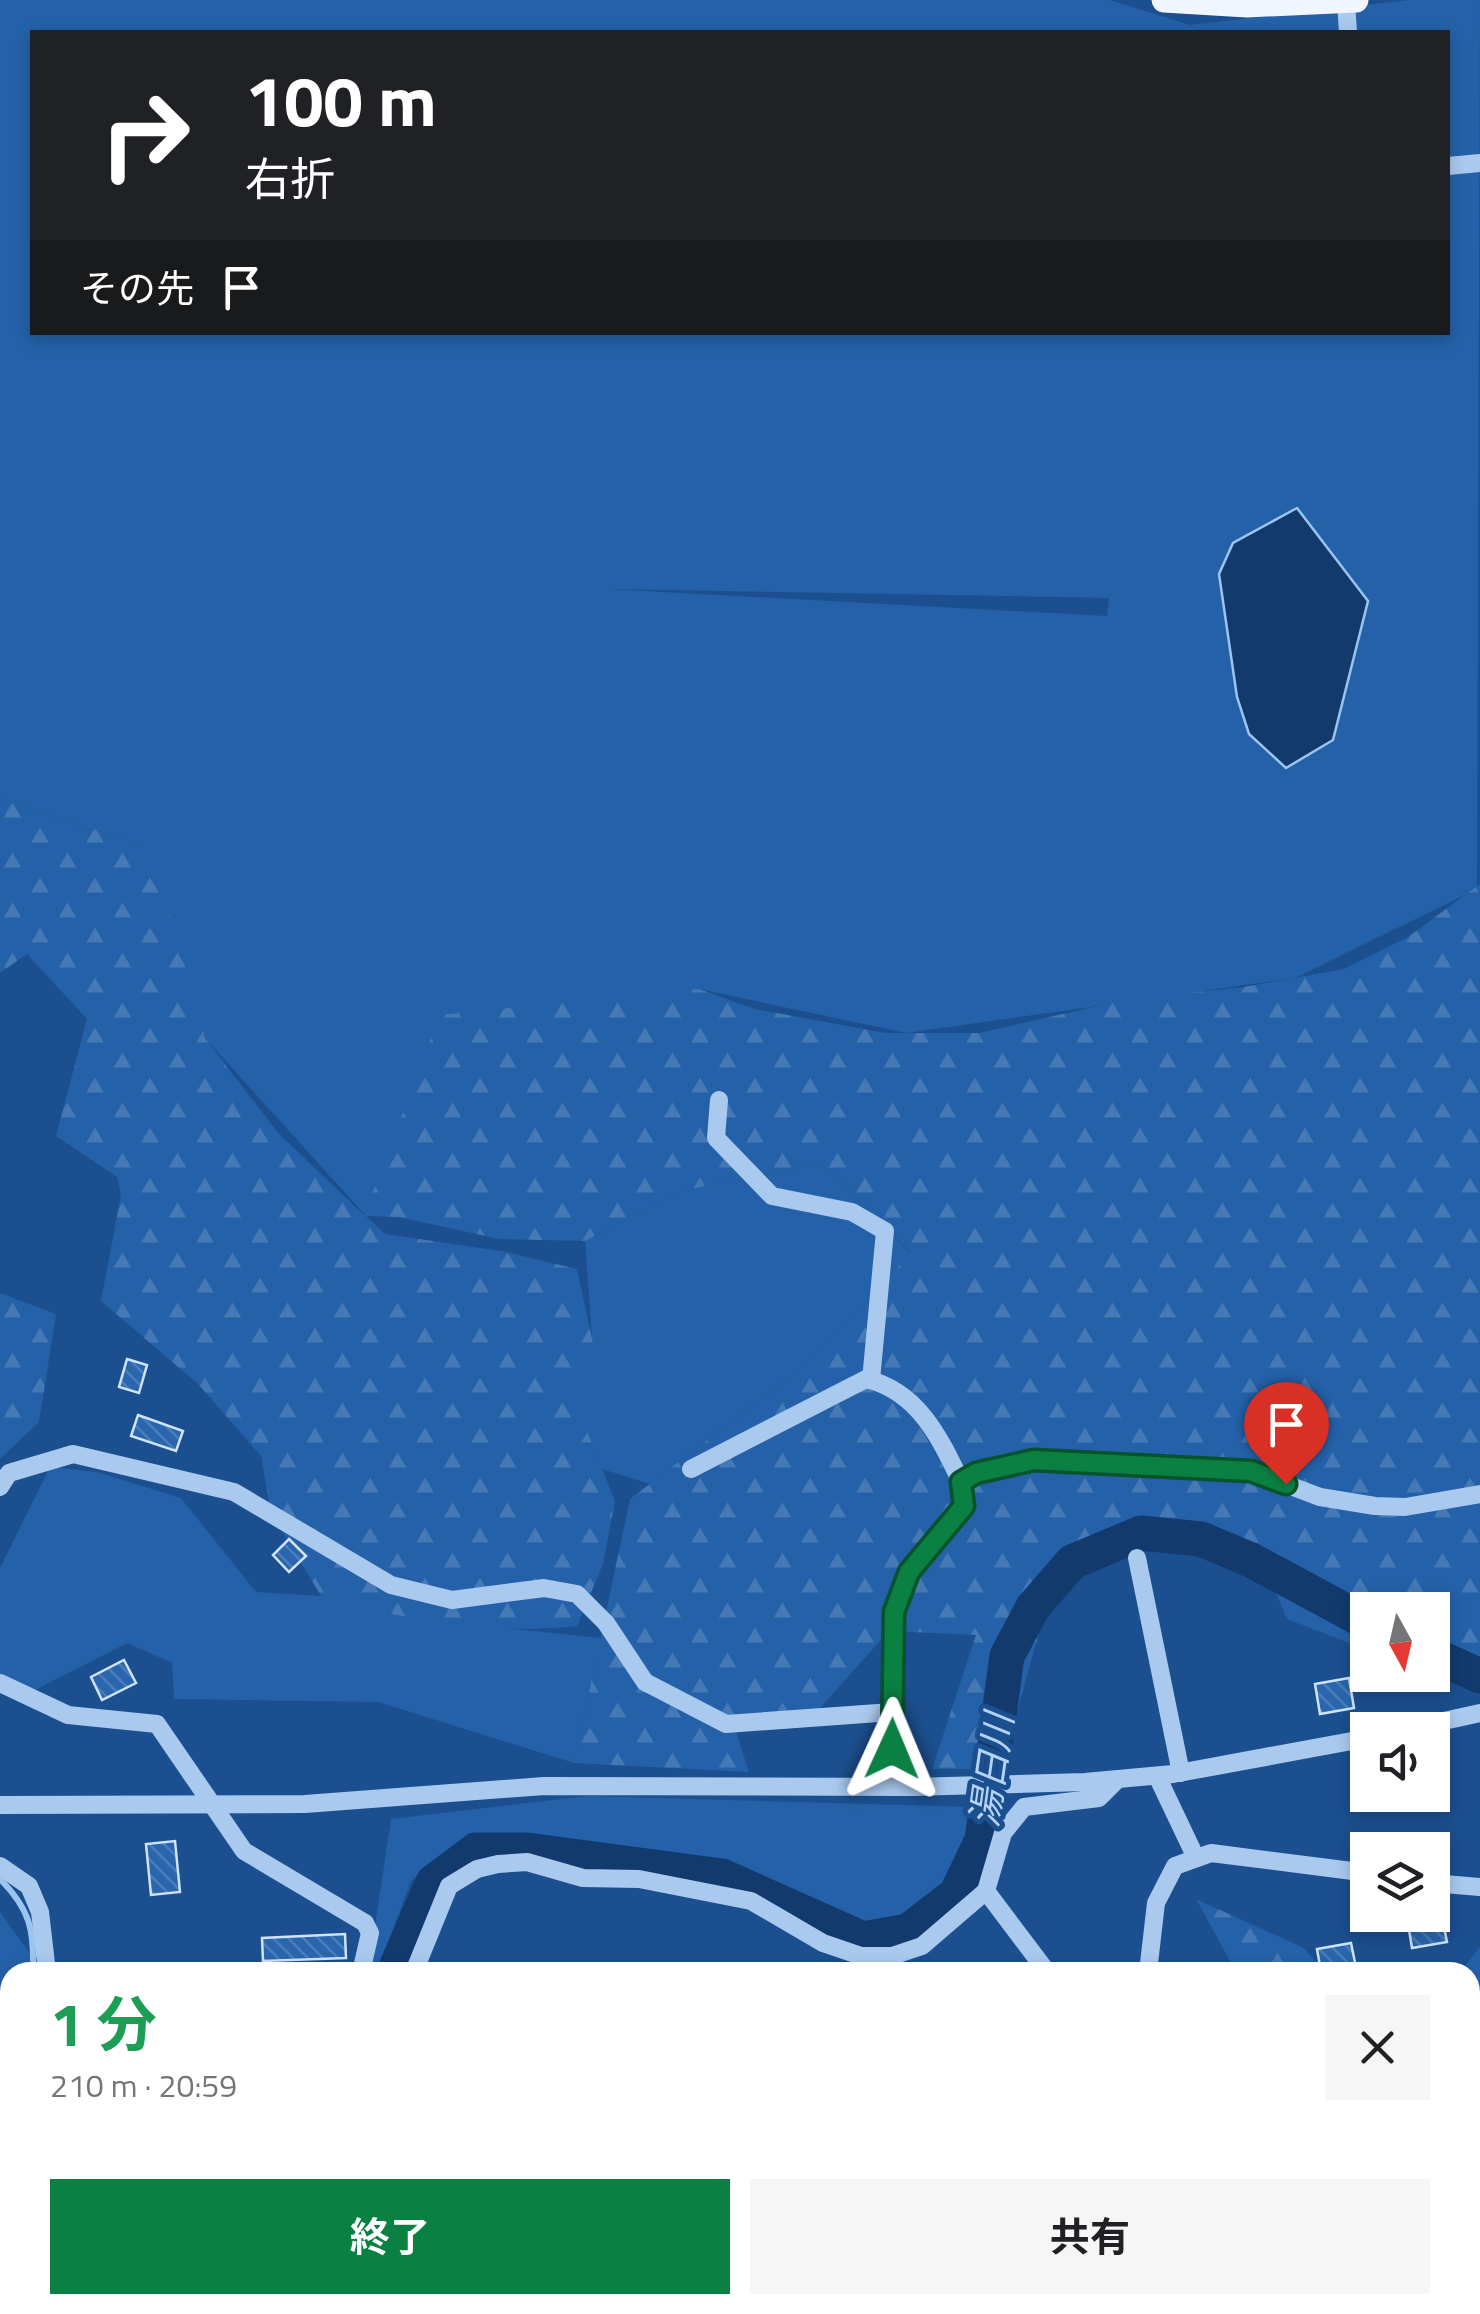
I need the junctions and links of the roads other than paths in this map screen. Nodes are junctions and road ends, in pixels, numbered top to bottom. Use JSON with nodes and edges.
{"nodes":[{"id":1,"x":1164,"y":0,"type":"edge"},
{"id":2,"x":1351,"y":1,"type":"edge"},
{"id":3,"x":1348,"y":30,"type":"edge"},
{"id":4,"x":1480,"y":163,"type":"edge"},
{"id":5,"x":1450,"y":166,"type":"edge"},
{"id":6,"x":719,"y":1100,"type":"dead end"},
{"id":7,"x":872,"y":1380,"type":"junction"},
{"id":8,"x":691,"y":1469,"type":"dead end"},
{"id":9,"x":961,"y":1482,"type":"junction"},
{"id":10,"x":0,"y":1487,"type":"edge"},
{"id":11,"x":1480,"y":1494,"type":"edge"},
{"id":12,"x":1137,"y":1558,"type":"dead end"},
{"id":13,"x":0,"y":1683,"type":"edge"},
{"id":14,"x":892,"y":1712,"type":"junction"},
{"id":15,"x":1480,"y":1713,"type":"edge"},
{"id":16,"x":1450,"y":1720,"type":"edge"},
{"id":17,"x":1350,"y":1741,"type":"edge"},
{"id":18,"x":1182,"y":1773,"type":"junction"},
{"id":19,"x":1157,"y":1776,"type":"junction"},
{"id":20,"x":1118,"y":1779,"type":"junction"},
{"id":21,"x":893,"y":1787,"type":"junction"},
{"id":22,"x":0,"y":1805,"type":"edge"},
{"id":23,"x":215,"y":1807,"type":"junction"},
{"id":24,"x":1196,"y":1858,"type":"junction"},
{"id":25,"x":0,"y":1866,"type":"edge"},
{"id":26,"x":1350,"y":1870,"type":"edge"},
{"id":27,"x":1450,"y":1884,"type":"edge"},
{"id":28,"x":1480,"y":1887,"type":"edge"},
{"id":29,"x":986,"y":1891,"type":"junction"},
{"id":30,"x":47,"y":1962,"type":"edge"},
{"id":31,"x":363,"y":1962,"type":"edge"},
{"id":32,"x":418,"y":1962,"type":"edge"},
{"id":33,"x":1039,"y":1962,"type":"edge"},
{"id":34,"x":1149,"y":1962,"type":"edge"}],
"edges":[{"from":1,"to":2,"type":"main road"},
{"from":2,"to":3,"type":"street"},
{"from":4,"to":5,"type":"street"},
{"from":6,"to":7,"type":"street"},
{"from":7,"to":8,"type":"street"},
{"from":7,"to":9,"type":"street"},
{"from":9,"to":11,"type":"street"},
{"from":9,"to":14,"type":"street"},
{"from":10,"to":14,"type":"street"},
{"from":12,"to":18,"type":"street"},
{"from":13,"to":23,"type":"street"},
{"from":14,"to":21,"type":"street"},
{"from":15,"to":16,"type":"street"},
{"from":17,"to":18,"type":"street"},
{"from":18,"to":19,"type":"street"},
{"from":19,"to":20,"type":"street"},
{"from":19,"to":24,"type":"street"},
{"from":20,"to":21,"type":"street"},
{"from":20,"to":29,"type":"street"},
{"from":21,"to":23,"type":"street"},
{"from":22,"to":23,"type":"street"},
{"from":23,"to":31,"type":"street"},
{"from":24,"to":26,"type":"street"},
{"from":24,"to":34,"type":"street"},
{"from":25,"to":30,"type":"street"},
{"from":27,"to":28,"type":"street"},
{"from":29,"to":32,"type":"street"},
{"from":29,"to":33,"type":"street"}]}
